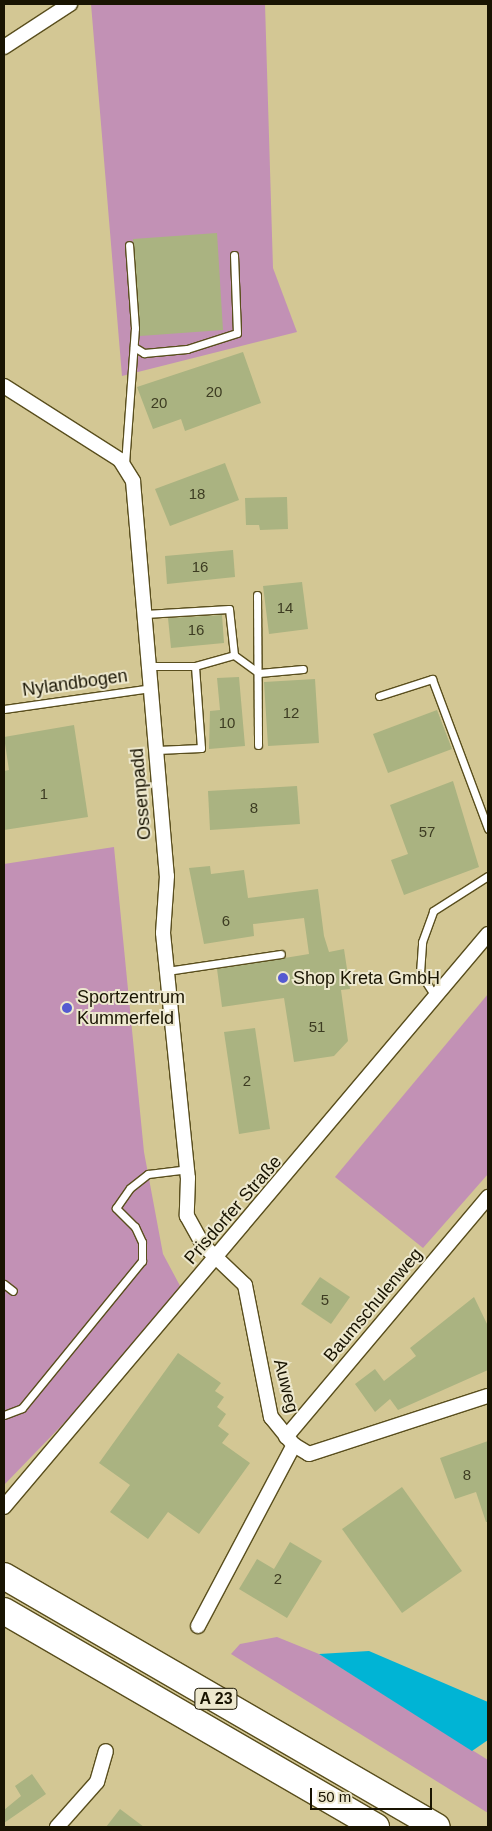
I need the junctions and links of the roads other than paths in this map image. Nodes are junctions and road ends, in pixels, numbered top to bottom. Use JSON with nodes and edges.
{"nodes":[{"id":1,"x":70,"y":4,"type":"edge"},
{"id":2,"x":4,"y":47,"type":"edge"},
{"id":3,"x":128,"y":245,"type":"dead end"},
{"id":4,"x":234,"y":255,"type":"dead end"},
{"id":5,"x":134,"y":347,"type":"junction"},
{"id":6,"x":4,"y":386,"type":"edge"},
{"id":7,"x":125,"y":464,"type":"junction"},
{"id":8,"x":257,"y":595,"type":"dead end"},
{"id":9,"x":145,"y":614,"type":"junction"},
{"id":10,"x":234,"y":654,"type":"junction"},
{"id":11,"x":150,"y":666,"type":"junction"},
{"id":12,"x":196,"y":666,"type":"junction"},
{"id":13,"x":303,"y":669,"type":"dead end"},
{"id":14,"x":259,"y":673,"type":"junction"},
{"id":15,"x":151,"y":688,"type":"junction"},
{"id":16,"x":379,"y":696,"type":"dead end"},
{"id":17,"x":4,"y":709,"type":"edge"},
{"id":18,"x":258,"y":745,"type":"dead end"},
{"id":19,"x":156,"y":750,"type":"junction"},
{"id":20,"x":488,"y":829,"type":"edge"},
{"id":21,"x":488,"y":876,"type":"edge"},
{"id":22,"x":488,"y":934,"type":"edge"},
{"id":23,"x":282,"y":954,"type":"dead end"},
{"id":24,"x":167,"y":971,"type":"junction"},
{"id":25,"x":435,"y":996,"type":"junction"},
{"id":26,"x":187,"y":1169,"type":"junction"},
{"id":27,"x":488,"y":1197,"type":"edge"},
{"id":28,"x":217,"y":1257,"type":"junction"},
{"id":29,"x":4,"y":1284,"type":"edge"},
{"id":30,"x":13,"y":1291,"type":"dead end"},
{"id":31,"x":488,"y":1396,"type":"edge"},
{"id":32,"x":4,"y":1415,"type":"edge"},
{"id":33,"x":290,"y":1441,"type":"junction"},
{"id":34,"x":5,"y":1506,"type":"edge"},
{"id":35,"x":4,"y":1576,"type":"edge"},
{"id":36,"x":4,"y":1611,"type":"edge"},
{"id":37,"x":198,"y":1626,"type":"dead end"},
{"id":38,"x":106,"y":1751,"type":"dead end"},
{"id":39,"x":57,"y":1827,"type":"edge"},
{"id":40,"x":376,"y":1827,"type":"edge"},
{"id":41,"x":437,"y":1827,"type":"edge"}],
"edges":[{"from":1,"to":2,"type":"street"},
{"from":3,"to":5,"type":"lane"},
{"from":4,"to":5,"type":"lane"},
{"from":5,"to":7,"type":"lane"},
{"from":6,"to":7,"type":"street"},
{"from":7,"to":9,"type":"street","name":"Ossenpadd"},
{"from":8,"to":14,"type":"lane"},
{"from":9,"to":10,"type":"lane"},
{"from":9,"to":11,"type":"street","name":"Ossenpadd"},
{"from":10,"to":12,"type":"lane"},
{"from":10,"to":14,"type":"lane"},
{"from":11,"to":12,"type":"lane"},
{"from":11,"to":15,"type":"street","name":"Ossenpadd"},
{"from":12,"to":19,"type":"lane"},
{"from":13,"to":14,"type":"lane"},
{"from":14,"to":18,"type":"lane"},
{"from":15,"to":17,"type":"lane","name":"Nylandbogen"},
{"from":15,"to":19,"type":"street","name":"Ossenpadd"},
{"from":16,"to":20,"type":"lane"},
{"from":19,"to":24,"type":"street","name":"Ossenpadd"},
{"from":21,"to":25,"type":"lane"},
{"from":22,"to":25,"type":"street","name":"Prisdorfer Straße"},
{"from":23,"to":24,"type":"lane"},
{"from":24,"to":26,"type":"street","name":"Ossenpadd"},
{"from":25,"to":28,"type":"street","name":"Prisdorfer Straße"},
{"from":26,"to":28,"type":"street","name":"Ossenpadd"},
{"from":26,"to":32,"type":"lane"},
{"from":27,"to":33,"type":"street","name":"Baumschulenweg"},
{"from":28,"to":33,"type":"street","name":"Auweg"},
{"from":28,"to":34,"type":"street","name":"Prisdorfer Straße"},
{"from":29,"to":30,"type":"lane"},
{"from":31,"to":33,"type":"street"},
{"from":33,"to":37,"type":"street","name":"Baumschulenweg"},
{"from":35,"to":41,"type":"highway","number":"A 23"},
{"from":36,"to":40,"type":"highway","number":"A 23"},
{"from":38,"to":39,"type":"street"}]}
